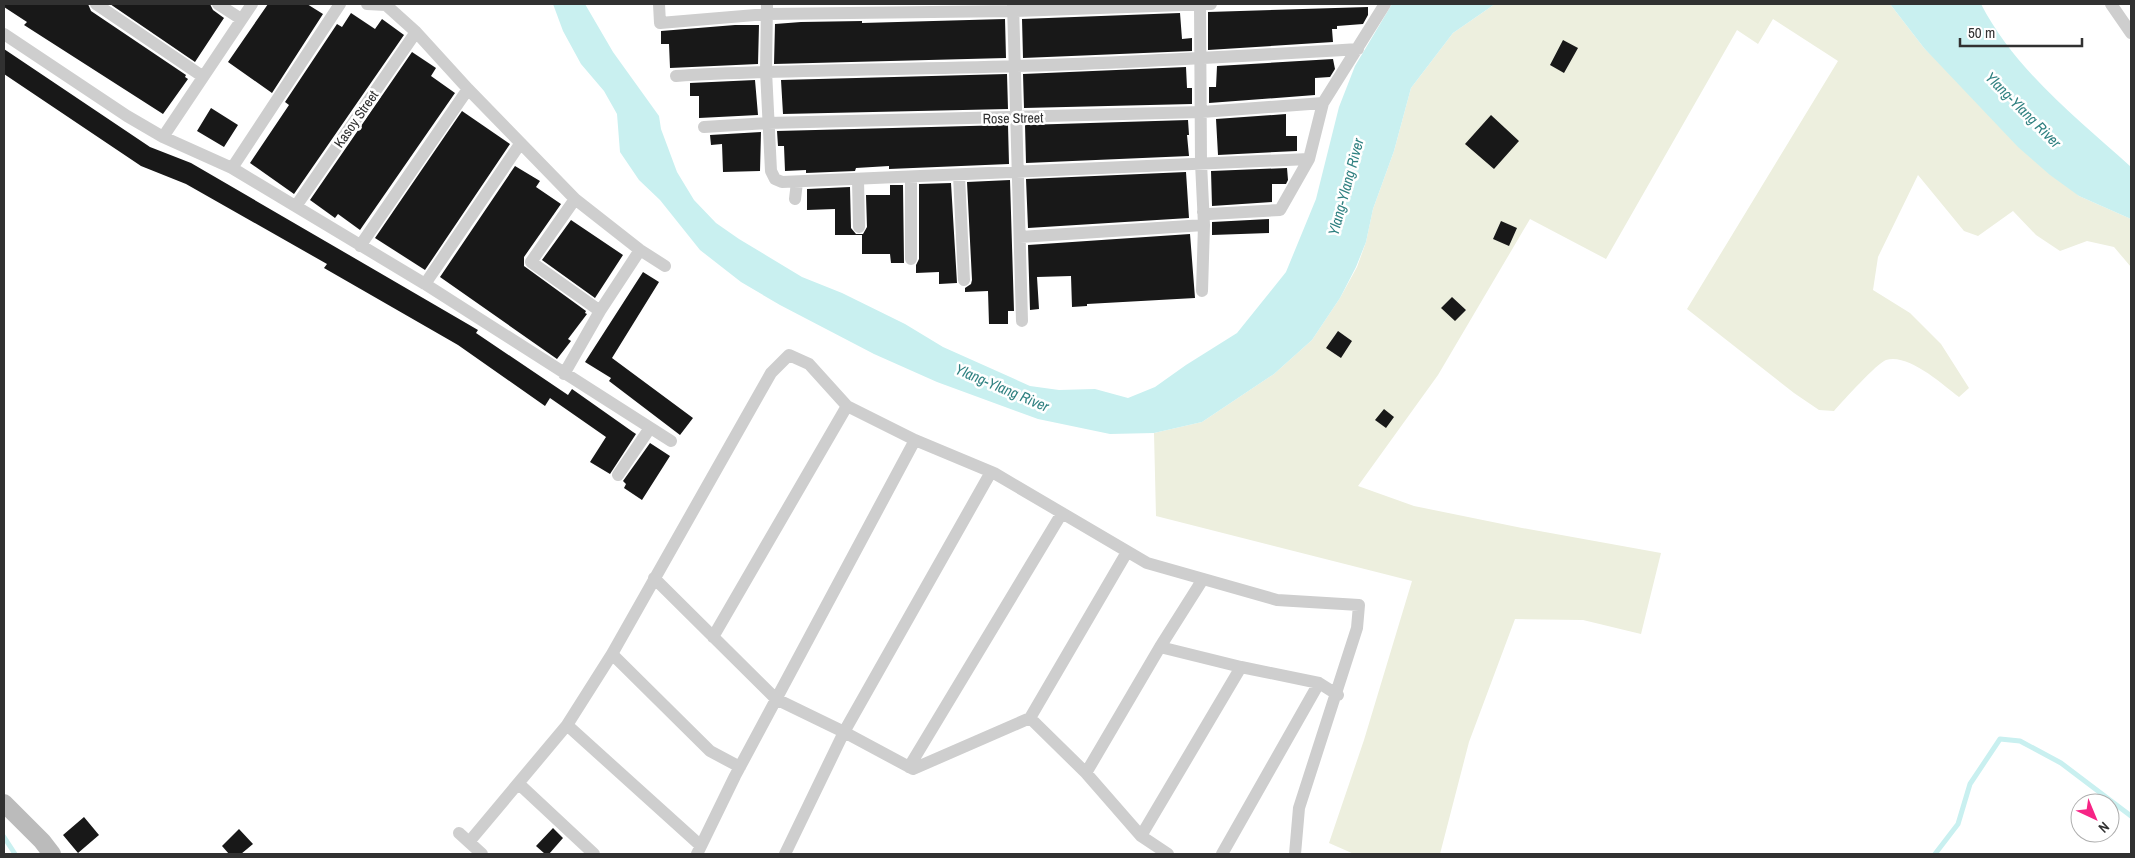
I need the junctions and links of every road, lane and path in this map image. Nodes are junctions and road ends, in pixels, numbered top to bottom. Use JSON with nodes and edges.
{"nodes":[{"id":1,"x":96,"y":4,"type":"edge"},
{"id":2,"x":218,"y":4,"type":"edge"},
{"id":3,"x":252,"y":4,"type":"edge"},
{"id":4,"x":340,"y":4,"type":"edge"},
{"id":5,"x":367,"y":4,"type":"edge"},
{"id":6,"x":659,"y":4,"type":"edge"},
{"id":7,"x":1200,"y":4,"type":"edge"},
{"id":8,"x":1211,"y":4,"type":"edge"},
{"id":9,"x":1385,"y":4,"type":"edge"},
{"id":10,"x":2111,"y":4,"type":"edge"},
{"id":11,"x":1013,"y":7,"type":"edge"},
{"id":12,"x":767,"y":9,"type":"edge"},
{"id":13,"x":240,"y":19,"type":"junction"},
{"id":14,"x":416,"y":32,"type":"junction"},
{"id":15,"x":4,"y":34,"type":"edge"},
{"id":16,"x":2131,"y":34,"type":"edge"},
{"id":17,"x":1358,"y":48,"type":"junction"},
{"id":18,"x":1200,"y":59,"type":"junction"},
{"id":19,"x":1015,"y":66,"type":"junction"},
{"id":20,"x":766,"y":71,"type":"junction"},
{"id":21,"x":202,"y":76,"type":"junction"},
{"id":22,"x":676,"y":76,"type":"dead end"},
{"id":23,"x":468,"y":89,"type":"junction"},
{"id":24,"x":1323,"y":103,"type":"junction"},
{"id":25,"x":1202,"y":112,"type":"junction"},
{"id":26,"x":1015,"y":118,"type":"junction"},
{"id":27,"x":768,"y":122,"type":"junction"},
{"id":28,"x":704,"y":127,"type":"dead end"},
{"id":29,"x":163,"y":137,"type":"junction"},
{"id":30,"x":520,"y":144,"type":"junction"},
{"id":31,"x":1309,"y":159,"type":"junction"},
{"id":32,"x":1201,"y":163,"type":"junction"},
{"id":33,"x":232,"y":168,"type":"junction"},
{"id":34,"x":1019,"y":172,"type":"junction"},
{"id":35,"x":959,"y":175,"type":"junction"},
{"id":36,"x":911,"y":177,"type":"junction"},
{"id":37,"x":858,"y":179,"type":"junction"},
{"id":38,"x":798,"y":182,"type":"junction"},
{"id":39,"x":575,"y":199,"type":"junction"},
{"id":40,"x":795,"y":199,"type":"dead end"},
{"id":41,"x":296,"y":206,"type":"junction"},
{"id":42,"x":1203,"y":212,"type":"junction"},
{"id":43,"x":1204,"y":225,"type":"junction"},
{"id":44,"x":859,"y":227,"type":"dead end"},
{"id":45,"x":1020,"y":237,"type":"junction"},
{"id":46,"x":360,"y":246,"type":"junction"},
{"id":47,"x":640,"y":250,"type":"junction"},
{"id":48,"x":911,"y":259,"type":"dead end"},
{"id":49,"x":665,"y":266,"type":"dead end"},
{"id":50,"x":964,"y":280,"type":"dead end"},
{"id":51,"x":425,"y":284,"type":"junction"},
{"id":52,"x":1202,"y":291,"type":"dead end"},
{"id":53,"x":600,"y":311,"type":"junction"},
{"id":54,"x":1022,"y":321,"type":"dead end"},
{"id":55,"x":564,"y":374,"type":"junction"},
{"id":56,"x":847,"y":406,"type":"junction"},
{"id":57,"x":650,"y":428,"type":"junction"},
{"id":58,"x":915,"y":440,"type":"junction"},
{"id":59,"x":671,"y":441,"type":"dead end"},
{"id":60,"x":991,"y":472,"type":"junction"},
{"id":61,"x":618,"y":475,"type":"dead end"},
{"id":62,"x":1062,"y":513,"type":"junction"},
{"id":63,"x":1128,"y":552,"type":"junction"},
{"id":64,"x":654,"y":578,"type":"junction"},
{"id":65,"x":1203,"y":579,"type":"junction"},
{"id":66,"x":713,"y":637,"type":"junction"},
{"id":67,"x":1160,"y":646,"type":"junction"},
{"id":68,"x":612,"y":654,"type":"junction"},
{"id":69,"x":1241,"y":667,"type":"junction"},
{"id":70,"x":1320,"y":683,"type":"junction"},
{"id":71,"x":1338,"y":694,"type":"junction"},
{"id":72,"x":776,"y":699,"type":"junction"},
{"id":73,"x":1030,"y":718,"type":"junction"},
{"id":74,"x":567,"y":725,"type":"junction"},
{"id":75,"x":844,"y":732,"type":"junction"},
{"id":76,"x":740,"y":767,"type":"junction"},
{"id":77,"x":909,"y":767,"type":"junction"},
{"id":78,"x":1086,"y":773,"type":"junction"},
{"id":79,"x":519,"y":784,"type":"junction"},
{"id":80,"x":4,"y":803,"type":"edge"},
{"id":81,"x":459,"y":833,"type":"dead end"},
{"id":82,"x":1141,"y":836,"type":"junction"},
{"id":83,"x":469,"y":842,"type":"junction"},
{"id":84,"x":699,"y":850,"type":"edge"},
{"id":85,"x":52,"y":854,"type":"edge"},
{"id":86,"x":482,"y":854,"type":"edge"},
{"id":87,"x":594,"y":854,"type":"edge"},
{"id":88,"x":785,"y":854,"type":"edge"},
{"id":89,"x":1168,"y":854,"type":"edge"},
{"id":90,"x":1222,"y":854,"type":"edge"},
{"id":91,"x":1295,"y":854,"type":"edge"}],
"edges":[{"from":1,"to":21,"type":"street"},
{"from":2,"to":13,"type":"street"},
{"from":3,"to":13,"type":"street"},
{"from":4,"to":33,"type":"street"},
{"from":5,"to":14,"type":"street"},
{"from":6,"to":12,"type":"street"},
{"from":7,"to":8,"type":"street"},
{"from":7,"to":11,"type":"street"},
{"from":7,"to":18,"type":"street"},
{"from":9,"to":17,"type":"street"},
{"from":10,"to":16,"type":"street"},
{"from":11,"to":12,"type":"street"},
{"from":11,"to":19,"type":"street"},
{"from":12,"to":20,"type":"street"},
{"from":13,"to":21,"type":"street"},
{"from":14,"to":23,"type":"street"},
{"from":14,"to":41,"type":"street","name":"Kasoy Street"},
{"from":15,"to":29,"type":"street"},
{"from":17,"to":18,"type":"street"},
{"from":17,"to":24,"type":"street"},
{"from":18,"to":19,"type":"street"},
{"from":18,"to":25,"type":"street"},
{"from":19,"to":20,"type":"street"},
{"from":19,"to":26,"type":"street"},
{"from":20,"to":22,"type":"street"},
{"from":20,"to":27,"type":"street"},
{"from":21,"to":29,"type":"street"},
{"from":23,"to":30,"type":"street"},
{"from":23,"to":46,"type":"street"},
{"from":24,"to":25,"type":"street","name":"Rose Street"},
{"from":24,"to":31,"type":"street"},
{"from":25,"to":26,"type":"street","name":"Rose Street"},
{"from":25,"to":32,"type":"street"},
{"from":26,"to":27,"type":"street","name":"Rose Street"},
{"from":26,"to":34,"type":"street"},
{"from":27,"to":28,"type":"street","name":"Rose Street"},
{"from":27,"to":38,"type":"street"},
{"from":29,"to":33,"type":"street"},
{"from":30,"to":39,"type":"street"},
{"from":30,"to":51,"type":"street"},
{"from":31,"to":32,"type":"street"},
{"from":31,"to":42,"type":"street"},
{"from":32,"to":34,"type":"street"},
{"from":32,"to":42,"type":"street"},
{"from":33,"to":41,"type":"street"},
{"from":34,"to":35,"type":"street"},
{"from":34,"to":45,"type":"street"},
{"from":35,"to":36,"type":"street"},
{"from":35,"to":50,"type":"street"},
{"from":36,"to":37,"type":"street"},
{"from":36,"to":48,"type":"street"},
{"from":37,"to":38,"type":"street"},
{"from":37,"to":44,"type":"street"},
{"from":38,"to":40,"type":"street"},
{"from":39,"to":47,"type":"street"},
{"from":39,"to":53,"type":"street"},
{"from":41,"to":46,"type":"street"},
{"from":42,"to":43,"type":"street"},
{"from":43,"to":45,"type":"street"},
{"from":43,"to":52,"type":"street"},
{"from":45,"to":54,"type":"street"},
{"from":46,"to":51,"type":"street"},
{"from":47,"to":49,"type":"street"},
{"from":47,"to":53,"type":"street"},
{"from":51,"to":55,"type":"street"},
{"from":53,"to":55,"type":"street"},
{"from":55,"to":57,"type":"street"},
{"from":56,"to":58,"type":"street"},
{"from":56,"to":64,"type":"street"},
{"from":56,"to":66,"type":"street"},
{"from":57,"to":59,"type":"street"},
{"from":57,"to":61,"type":"street"},
{"from":58,"to":60,"type":"street"},
{"from":58,"to":72,"type":"street"},
{"from":60,"to":62,"type":"street"},
{"from":60,"to":75,"type":"street"},
{"from":62,"to":63,"type":"street"},
{"from":62,"to":77,"type":"street"},
{"from":63,"to":65,"type":"street"},
{"from":63,"to":73,"type":"street"},
{"from":64,"to":66,"type":"street"},
{"from":64,"to":68,"type":"street"},
{"from":65,"to":67,"type":"street"},
{"from":65,"to":71,"type":"street"},
{"from":66,"to":72,"type":"street"},
{"from":67,"to":69,"type":"street"},
{"from":67,"to":78,"type":"street"},
{"from":68,"to":74,"type":"street"},
{"from":68,"to":76,"type":"street"},
{"from":69,"to":70,"type":"street"},
{"from":69,"to":82,"type":"street"},
{"from":70,"to":71,"type":"street"},
{"from":70,"to":90,"type":"street"},
{"from":71,"to":91,"type":"street"},
{"from":72,"to":75,"type":"street"},
{"from":72,"to":76,"type":"street"},
{"from":73,"to":77,"type":"street"},
{"from":73,"to":78,"type":"street"},
{"from":74,"to":79,"type":"street"},
{"from":74,"to":84,"type":"street"},
{"from":75,"to":77,"type":"street"},
{"from":75,"to":88,"type":"street"},
{"from":76,"to":84,"type":"street"},
{"from":78,"to":82,"type":"street"},
{"from":79,"to":83,"type":"street"},
{"from":79,"to":87,"type":"street"},
{"from":80,"to":85,"type":"main road"},
{"from":81,"to":83,"type":"street"},
{"from":82,"to":89,"type":"street"},
{"from":83,"to":86,"type":"street"}]}
